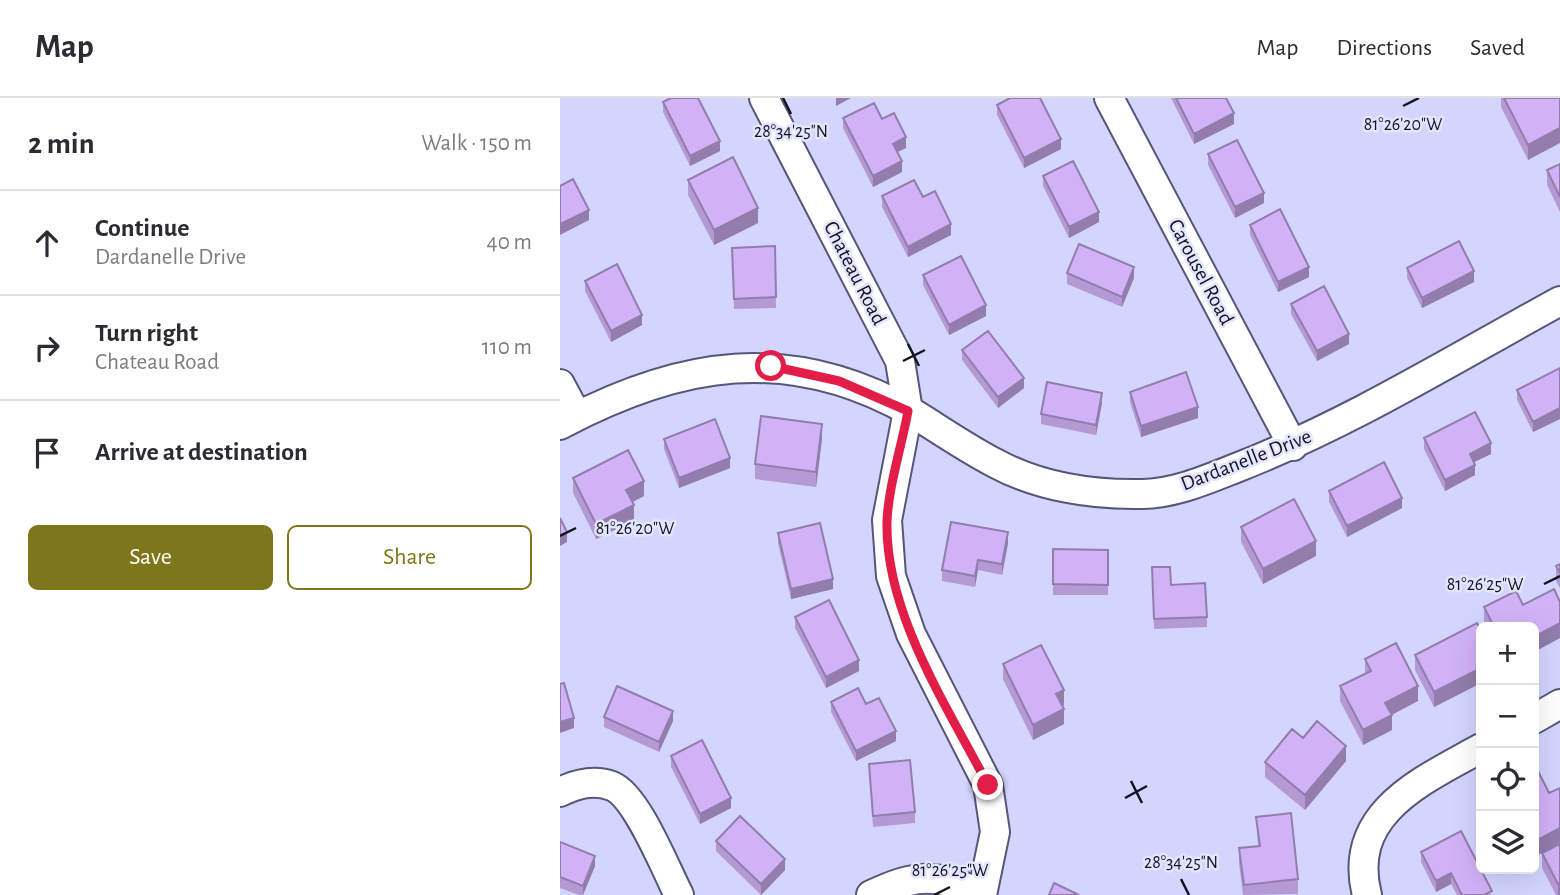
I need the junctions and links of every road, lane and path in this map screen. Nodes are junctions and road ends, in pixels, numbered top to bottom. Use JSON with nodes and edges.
{"nodes":[{"id":1,"x":764,"y":98,"type":"edge"},
{"id":2,"x":1110,"y":98,"type":"edge"},
{"id":3,"x":1560,"y":301,"type":"edge"},
{"id":4,"x":560,"y":384,"type":"edge"},
{"id":5,"x":908,"y":411,"type":"junction"},
{"id":6,"x":568,"y":420,"type":"edge"},
{"id":7,"x":1293,"y":446,"type":"junction"},
{"id":8,"x":1560,"y":704,"type":"edge"},
{"id":9,"x":1539,"y":716,"type":"edge"},
{"id":10,"x":1476,"y":751,"type":"edge"},
{"id":11,"x":560,"y":792,"type":"edge"},
{"id":12,"x":982,"y":894,"type":"edge"},
{"id":13,"x":679,"y":895,"type":"edge"},
{"id":14,"x":871,"y":895,"type":"edge"},
{"id":15,"x":1367,"y":895,"type":"edge"}],
"edges":[{"from":1,"to":5,"type":"street","name":"Chateau Road"},
{"from":2,"to":7,"type":"street","name":"Carousel Road"},
{"from":3,"to":7,"type":"street","name":"Dardanelle Drive"},
{"from":4,"to":6,"type":"street"},
{"from":5,"to":6,"type":"street","name":"Dardanelle Drive"},
{"from":5,"to":7,"type":"street","name":"Dardanelle Drive"},
{"from":5,"to":12,"type":"street","name":"Chateau Road"},
{"from":8,"to":9,"type":"street"},
{"from":10,"to":15,"type":"street"},
{"from":11,"to":13,"type":"street"},
{"from":12,"to":14,"type":"street"}]}
